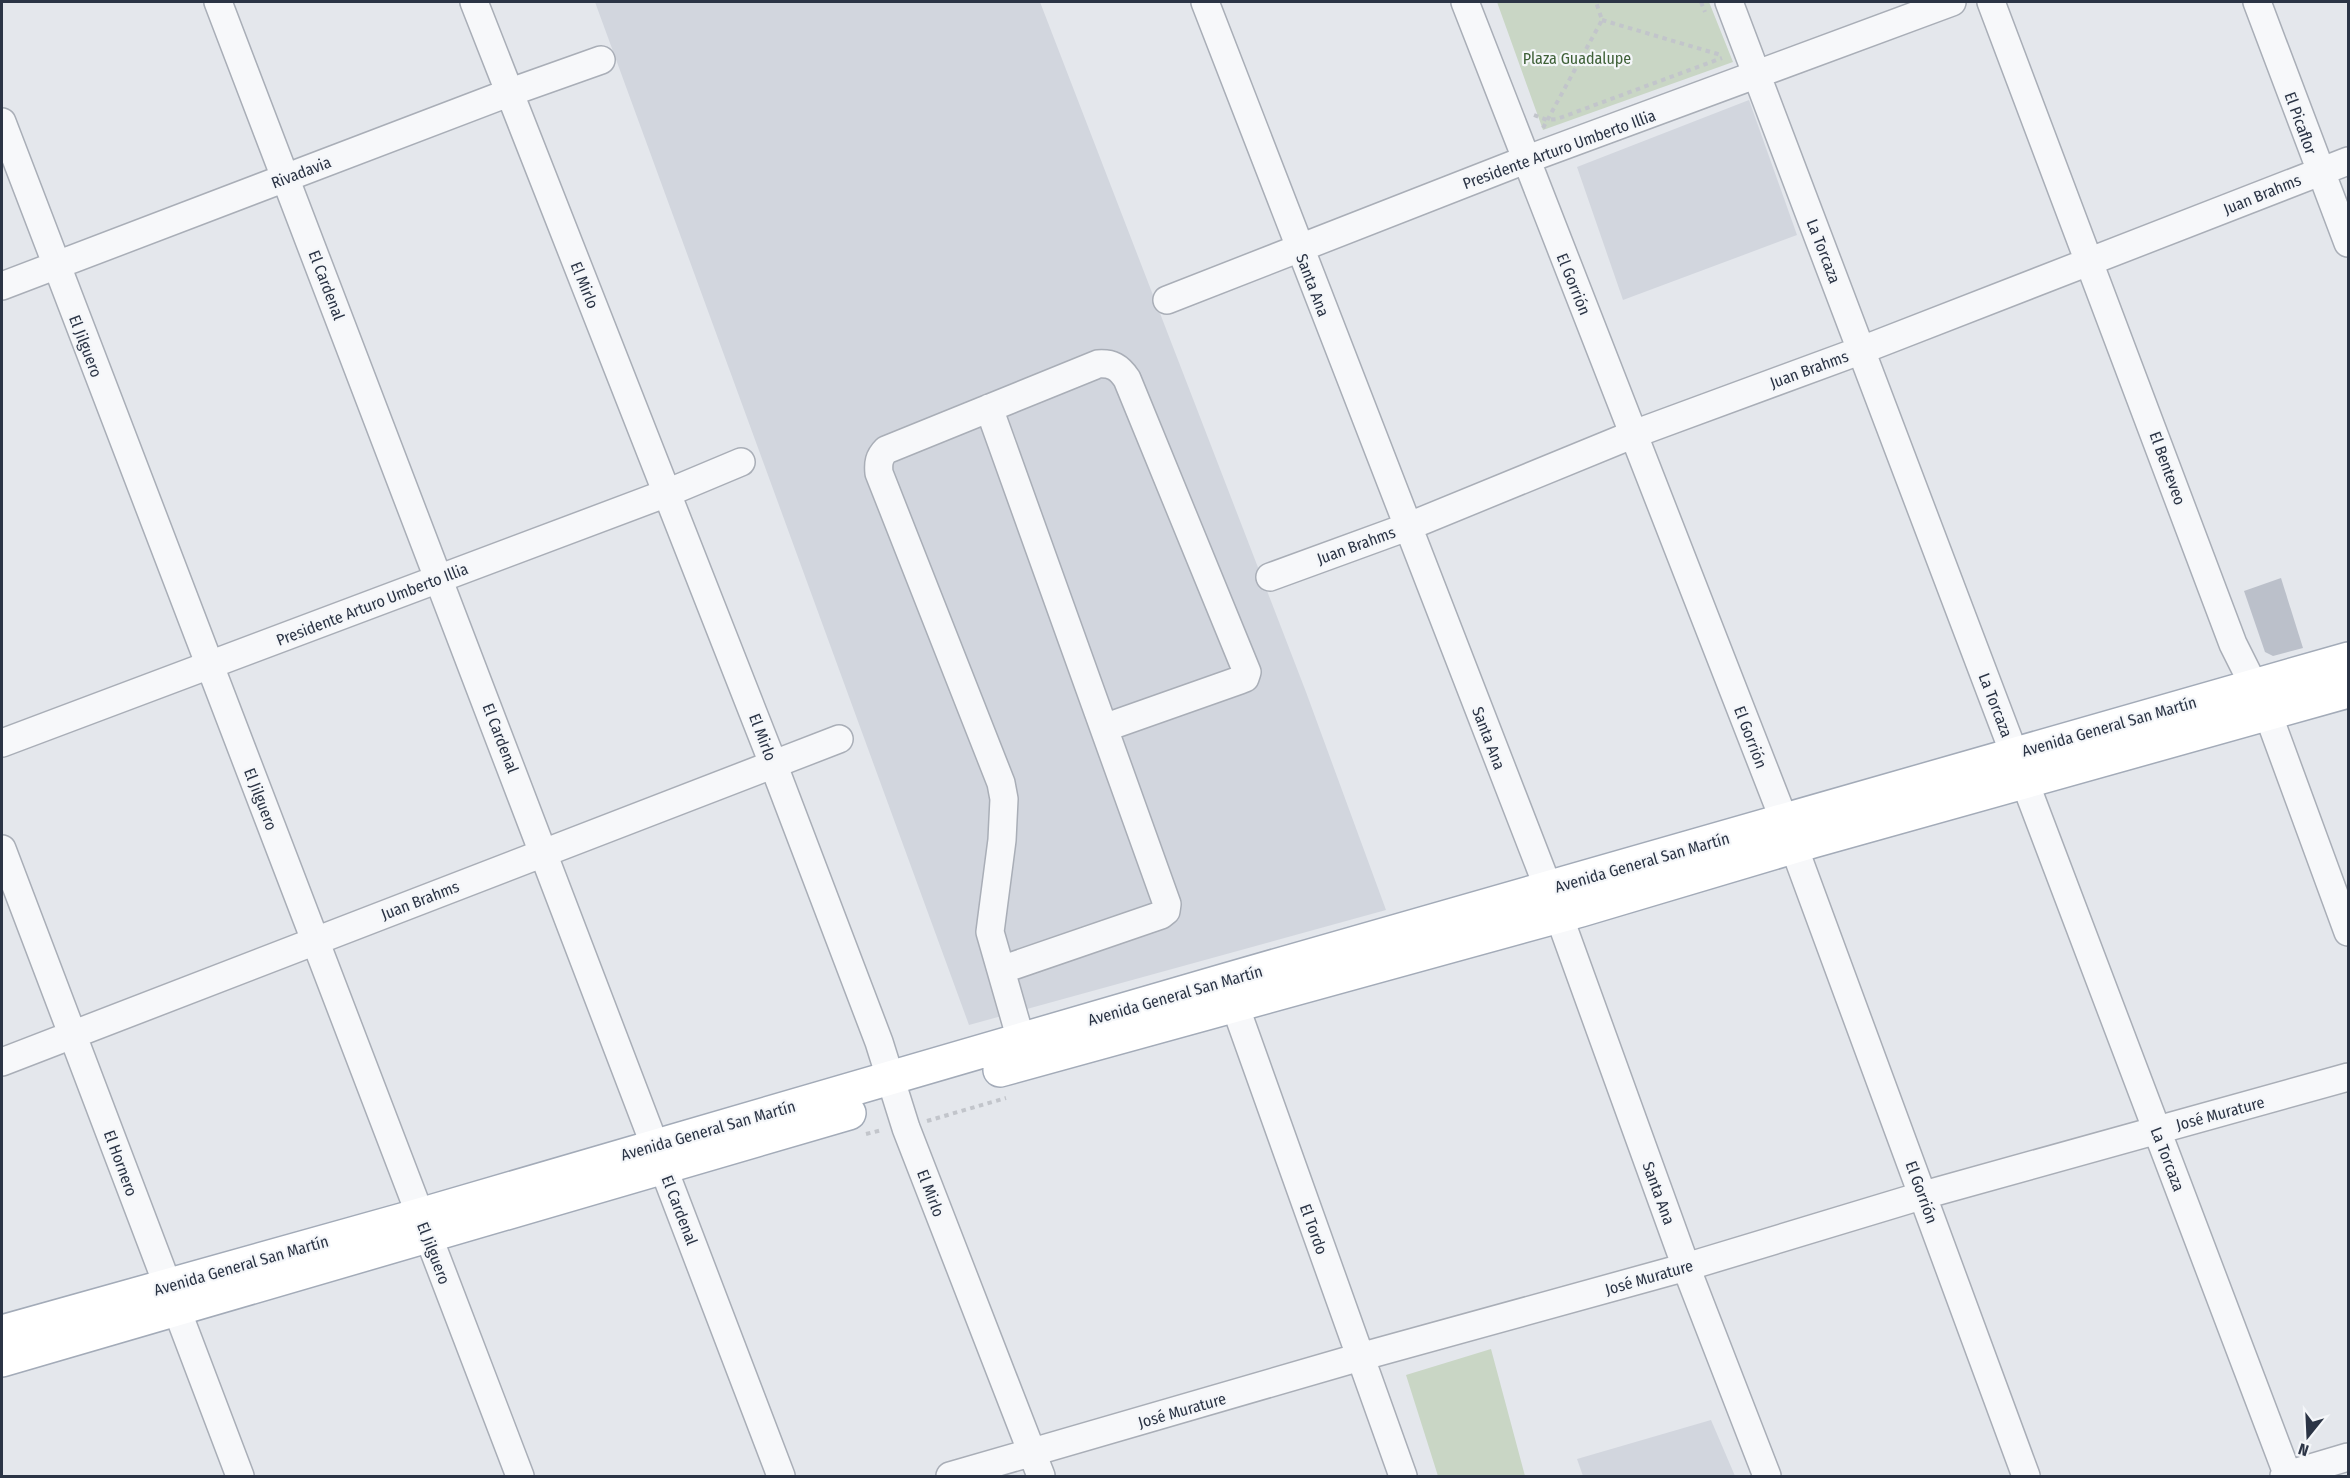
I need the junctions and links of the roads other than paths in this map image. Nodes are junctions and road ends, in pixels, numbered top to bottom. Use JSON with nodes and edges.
{"nodes":[{"id":1,"x":218,"y":2,"type":"edge"},
{"id":2,"x":474,"y":2,"type":"edge"},
{"id":3,"x":1205,"y":2,"type":"edge"},
{"id":4,"x":1465,"y":2,"type":"edge"},
{"id":5,"x":1728,"y":2,"type":"edge"},
{"id":6,"x":1952,"y":2,"type":"edge"},
{"id":7,"x":1992,"y":2,"type":"edge"},
{"id":8,"x":2257,"y":2,"type":"edge"},
{"id":9,"x":601,"y":60,"type":"dead end"},
{"id":10,"x":1757,"y":76,"type":"junction"},
{"id":11,"x":508,"y":93,"type":"junction"},
{"id":12,"x":2,"y":122,"type":"edge"},
{"id":13,"x":1525,"y":160,"type":"junction"},
{"id":14,"x":2349,"y":161,"type":"edge"},
{"id":15,"x":2319,"y":171,"type":"junction"},
{"id":16,"x":285,"y":178,"type":"junction"},
{"id":17,"x":2349,"y":243,"type":"edge"},
{"id":18,"x":1299,"y":248,"type":"junction"},
{"id":19,"x":2092,"y":262,"type":"junction"},
{"id":20,"x":55,"y":265,"type":"junction"},
{"id":21,"x":2,"y":286,"type":"edge"},
{"id":22,"x":1167,"y":300,"type":"dead end"},
{"id":23,"x":1862,"y":350,"type":"junction"},
{"id":24,"x":989,"y":408,"type":"junction"},
{"id":25,"x":1634,"y":434,"type":"junction"},
{"id":26,"x":741,"y":462,"type":"dead end"},
{"id":27,"x":667,"y":493,"type":"junction"},
{"id":28,"x":1407,"y":527,"type":"junction"},
{"id":29,"x":1270,"y":577,"type":"dead end"},
{"id":30,"x":440,"y":578,"type":"junction"},
{"id":31,"x":2349,"y":659,"type":"edge"},
{"id":32,"x":209,"y":667,"type":"junction"},
{"id":33,"x":2253,"y":685,"type":"junction"},
{"id":34,"x":2349,"y":691,"type":"edge"},
{"id":35,"x":2268,"y":714,"type":"junction"},
{"id":36,"x":1104,"y":728,"type":"junction"},
{"id":37,"x":839,"y":739,"type":"dead end"},
{"id":38,"x":2,"y":743,"type":"edge"},
{"id":39,"x":774,"y":766,"type":"junction"},
{"id":40,"x":2020,"y":767,"type":"junction"},
{"id":41,"x":1788,"y":833,"type":"junction"},
{"id":42,"x":2,"y":849,"type":"edge"},
{"id":43,"x":544,"y":853,"type":"junction"},
{"id":44,"x":1553,"y":903,"type":"junction"},
{"id":45,"x":2349,"y":932,"type":"edge"},
{"id":46,"x":316,"y":941,"type":"junction"},
{"id":47,"x":1000,"y":970,"type":"junction"},
{"id":48,"x":1230,"y":992,"type":"junction"},
{"id":49,"x":73,"y":1035,"type":"junction"},
{"id":50,"x":1025,"y":1051,"type":"junction"},
{"id":51,"x":2,"y":1062,"type":"edge"},
{"id":52,"x":2349,"y":1077,"type":"edge"},
{"id":53,"x":894,"y":1088,"type":"junction"},
{"id":54,"x":2157,"y":1130,"type":"junction"},
{"id":55,"x":659,"y":1157,"type":"junction"},
{"id":56,"x":1924,"y":1195,"type":"junction"},
{"id":57,"x":424,"y":1226,"type":"junction"},
{"id":58,"x":1686,"y":1267,"type":"junction"},
{"id":59,"x":173,"y":1297,"type":"junction"},
{"id":60,"x":2,"y":1332,"type":"edge"},
{"id":61,"x":1360,"y":1357,"type":"junction"},
{"id":62,"x":2,"y":1360,"type":"edge"},
{"id":63,"x":2349,"y":1457,"type":"edge"},
{"id":64,"x":1037,"y":1465,"type":"edge"},
{"id":65,"x":240,"y":1476,"type":"edge"},
{"id":66,"x":520,"y":1476,"type":"edge"},
{"id":67,"x":781,"y":1476,"type":"edge"},
{"id":68,"x":950,"y":1476,"type":"edge"},
{"id":69,"x":1403,"y":1476,"type":"edge"},
{"id":70,"x":1767,"y":1476,"type":"edge"},
{"id":71,"x":2026,"y":1476,"type":"edge"},
{"id":72,"x":2286,"y":1476,"type":"edge"}],
"edges":[{"from":1,"to":16,"type":"street","name":"El Cardenal"},
{"from":2,"to":11,"type":"street","name":"El Mirlo"},
{"from":3,"to":18,"type":"street","name":"Santa Ana"},
{"from":4,"to":13,"type":"street","name":"El Gorrión"},
{"from":5,"to":10,"type":"street","name":"La Torcaza"},
{"from":6,"to":10,"type":"street","name":"Presidente Arturo Umberto Illia"},
{"from":7,"to":19,"type":"street","name":"El Benteveo"},
{"from":8,"to":15,"type":"street","name":"El Picaflor"},
{"from":9,"to":11,"type":"street","name":"Rivadavia"},
{"from":10,"to":13,"type":"street","name":"Presidente Arturo Umberto Illia"},
{"from":10,"to":23,"type":"street","name":"La Torcaza"},
{"from":11,"to":16,"type":"street","name":"Rivadavia"},
{"from":11,"to":27,"type":"street","name":"El Mirlo"},
{"from":12,"to":20,"type":"street","name":"El Jilguero"},
{"from":13,"to":18,"type":"street","name":"Presidente Arturo Umberto Illia"},
{"from":13,"to":25,"type":"street","name":"El Gorrión"},
{"from":14,"to":15,"type":"street","name":"Juan Brahms"},
{"from":15,"to":17,"type":"street","name":"El Picaflor"},
{"from":15,"to":19,"type":"street","name":"Juan Brahms"},
{"from":16,"to":20,"type":"street","name":"Rivadavia"},
{"from":16,"to":30,"type":"street","name":"El Cardenal"},
{"from":18,"to":22,"type":"street","name":"Presidente Arturo Umberto Illia"},
{"from":18,"to":28,"type":"street","name":"Santa Ana"},
{"from":19,"to":23,"type":"street","name":"Juan Brahms"},
{"from":19,"to":33,"type":"street","name":"El Benteveo"},
{"from":20,"to":21,"type":"street","name":"Rivadavia"},
{"from":20,"to":32,"type":"street","name":"El Jilguero"},
{"from":23,"to":25,"type":"street","name":"Juan Brahms"},
{"from":23,"to":40,"type":"street","name":"La Torcaza"},
{"from":24,"to":36,"type":"street"},
{"from":24,"to":36,"type":"street"},
{"from":24,"to":47,"type":"street"},
{"from":25,"to":28,"type":"street","name":"Juan Brahms"},
{"from":25,"to":41,"type":"street","name":"El Gorrión"},
{"from":26,"to":27,"type":"street","name":"Presidente Arturo Umberto Illia"},
{"from":27,"to":30,"type":"street","name":"Presidente Arturo Umberto Illia"},
{"from":27,"to":39,"type":"street","name":"El Mirlo"},
{"from":28,"to":29,"type":"street","name":"Juan Brahms"},
{"from":28,"to":44,"type":"street","name":"Santa Ana"},
{"from":30,"to":32,"type":"street","name":"Presidente Arturo Umberto Illia"},
{"from":30,"to":43,"type":"street","name":"El Cardenal"},
{"from":31,"to":33,"type":"main road","name":"Avenida General San Martín"},
{"from":32,"to":38,"type":"street","name":"Presidente Arturo Umberto Illia"},
{"from":32,"to":46,"type":"street","name":"El Jilguero"},
{"from":33,"to":35,"type":"street","name":"El Benteveo"},
{"from":33,"to":40,"type":"main road","name":"Avenida General San Martín"},
{"from":34,"to":35,"type":"main road","name":"Avenida General San Martín"},
{"from":35,"to":40,"type":"main road","name":"Avenida General San Martín"},
{"from":35,"to":45,"type":"street","name":"El Benteveo"},
{"from":36,"to":47,"type":"street"},
{"from":37,"to":39,"type":"street","name":"Juan Brahms"},
{"from":39,"to":43,"type":"street","name":"Juan Brahms"},
{"from":39,"to":53,"type":"street","name":"El Mirlo"},
{"from":40,"to":41,"type":"main road","name":"Avenida General San Martín"},
{"from":40,"to":54,"type":"street","name":"La Torcaza"},
{"from":41,"to":44,"type":"main road","name":"Avenida General San Martín"},
{"from":41,"to":56,"type":"street","name":"El Gorrión"},
{"from":42,"to":49,"type":"street","name":"El Hornero"},
{"from":43,"to":46,"type":"street","name":"Juan Brahms"},
{"from":43,"to":55,"type":"street","name":"El Cardenal"},
{"from":44,"to":48,"type":"main road","name":"Avenida General San Martín"},
{"from":44,"to":58,"type":"street","name":"Santa Ana"},
{"from":46,"to":49,"type":"street","name":"Juan Brahms"},
{"from":46,"to":57,"type":"street","name":"El Jilguero"},
{"from":47,"to":50,"type":"street"},
{"from":48,"to":50,"type":"main road","name":"Avenida General San Martín"},
{"from":48,"to":61,"type":"street","name":"El Tordo"},
{"from":49,"to":51,"type":"street","name":"Juan Brahms"},
{"from":49,"to":59,"type":"street","name":"El Hornero"},
{"from":50,"to":53,"type":"main road","name":"Avenida General San Martín"},
{"from":52,"to":54,"type":"street","name":"José Murature"},
{"from":53,"to":55,"type":"main road","name":"Avenida General San Martín"},
{"from":53,"to":64,"type":"street","name":"El Mirlo"},
{"from":54,"to":56,"type":"street","name":"José Murature"},
{"from":54,"to":72,"type":"street","name":"La Torcaza"},
{"from":55,"to":57,"type":"main road","name":"Avenida General San Martín"},
{"from":55,"to":67,"type":"street","name":"El Cardenal"},
{"from":56,"to":58,"type":"street","name":"José Murature"},
{"from":56,"to":71,"type":"street","name":"El Gorrión"},
{"from":57,"to":59,"type":"main road","name":"Avenida General San Martín"},
{"from":57,"to":66,"type":"street","name":"El Jilguero"},
{"from":58,"to":61,"type":"street","name":"José Murature"},
{"from":58,"to":70,"type":"street","name":"Santa Ana"},
{"from":59,"to":60,"type":"main road","name":"Avenida General San Martín"},
{"from":59,"to":62,"type":"main road","name":"Avenida General San Martín"},
{"from":59,"to":65,"type":"street","name":"El Hornero"},
{"from":61,"to":64,"type":"street","name":"José Murature"},
{"from":61,"to":69,"type":"street","name":"El Tordo"},
{"from":63,"to":72,"type":"street"},
{"from":64,"to":68,"type":"street","name":"José Murature"}]}
